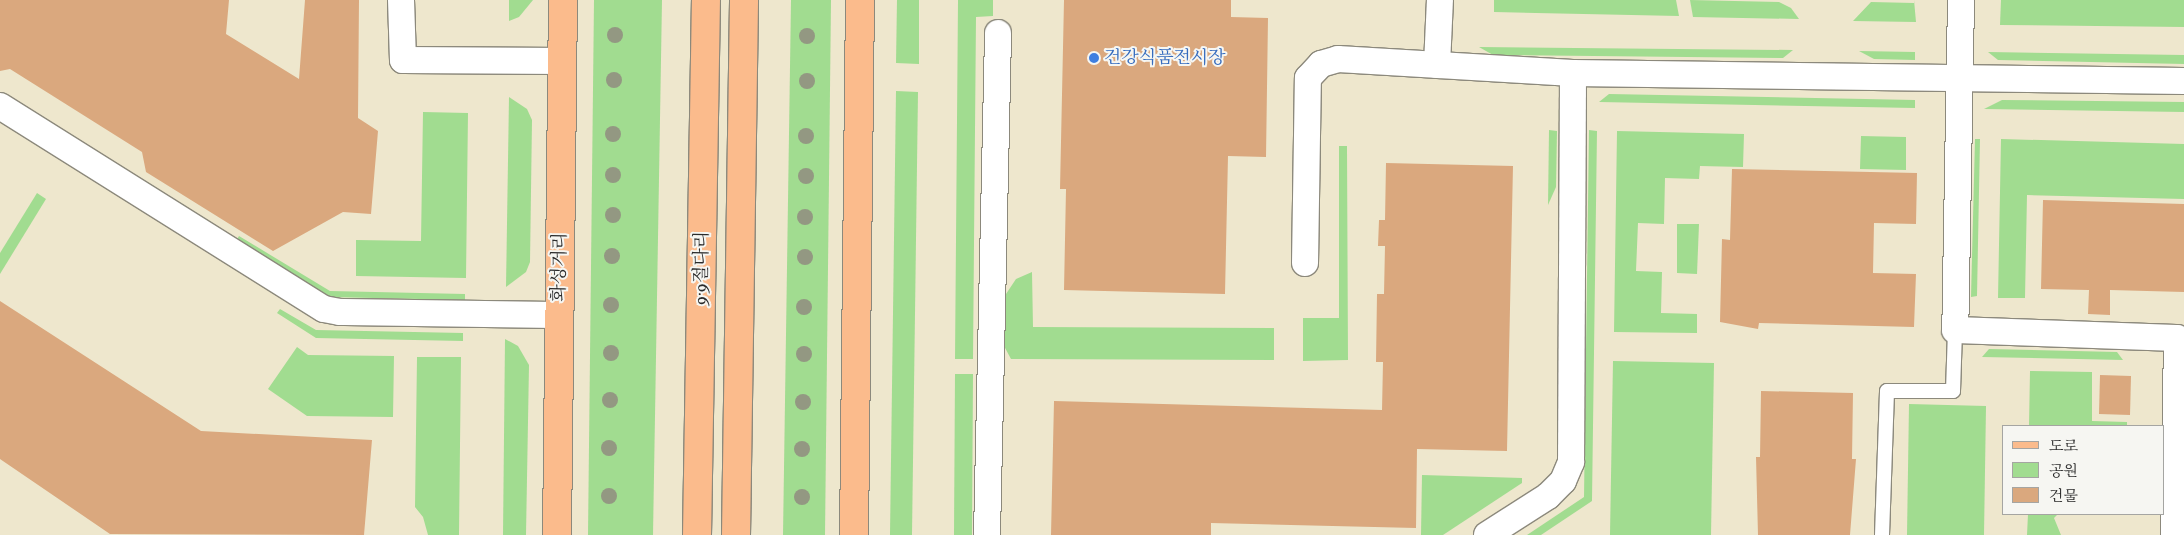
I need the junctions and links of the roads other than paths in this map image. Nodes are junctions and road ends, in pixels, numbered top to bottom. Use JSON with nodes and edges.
{"nodes":[{"id":1,"x":401,"y":0,"type":"edge"},
{"id":2,"x":563,"y":0,"type":"edge"},
{"id":3,"x":706,"y":0,"type":"edge"},
{"id":4,"x":744,"y":0,"type":"edge"},
{"id":5,"x":860,"y":0,"type":"edge"},
{"id":6,"x":1440,"y":0,"type":"edge"},
{"id":7,"x":1961,"y":0,"type":"edge"},
{"id":8,"x":998,"y":33,"type":"dead end"},
{"id":9,"x":563,"y":61,"type":"junction"},
{"id":10,"x":1437,"y":65,"type":"junction"},
{"id":11,"x":1573,"y":73,"type":"junction"},
{"id":12,"x":1960,"y":78,"type":"junction"},
{"id":13,"x":2184,"y":80,"type":"edge"},
{"id":14,"x":0,"y":106,"type":"edge"},
{"id":15,"x":1305,"y":263,"type":"dead end"},
{"id":16,"x":559,"y":315,"type":"junction"},
{"id":17,"x":1955,"y":330,"type":"junction"},
{"id":18,"x":556,"y":535,"type":"edge"},
{"id":19,"x":698,"y":535,"type":"edge"},
{"id":20,"x":736,"y":535,"type":"edge"},
{"id":21,"x":854,"y":535,"type":"edge"},
{"id":22,"x":987,"y":535,"type":"edge"},
{"id":23,"x":1487,"y":535,"type":"edge"},
{"id":24,"x":1882,"y":535,"type":"edge"},
{"id":25,"x":2174,"y":535,"type":"edge"}],
"edges":[{"from":1,"to":9,"type":"street"},
{"from":2,"to":9,"type":"main road","name":"화성거리"},
{"from":3,"to":19,"type":"main road","name":"9·9절다리"},
{"from":4,"to":20,"type":"main road"},
{"from":5,"to":21,"type":"main road"},
{"from":6,"to":10,"type":"street"},
{"from":7,"to":12,"type":"street"},
{"from":8,"to":22,"type":"street"},
{"from":9,"to":16,"type":"main road","name":"화성거리"},
{"from":10,"to":11,"type":"street"},
{"from":10,"to":15,"type":"street"},
{"from":11,"to":12,"type":"street"},
{"from":11,"to":23,"type":"street"},
{"from":12,"to":13,"type":"street"},
{"from":12,"to":17,"type":"street"},
{"from":14,"to":16,"type":"street"},
{"from":16,"to":18,"type":"main road","name":"화성거리"},
{"from":17,"to":24,"type":"lane"},
{"from":17,"to":25,"type":"street"}]}
